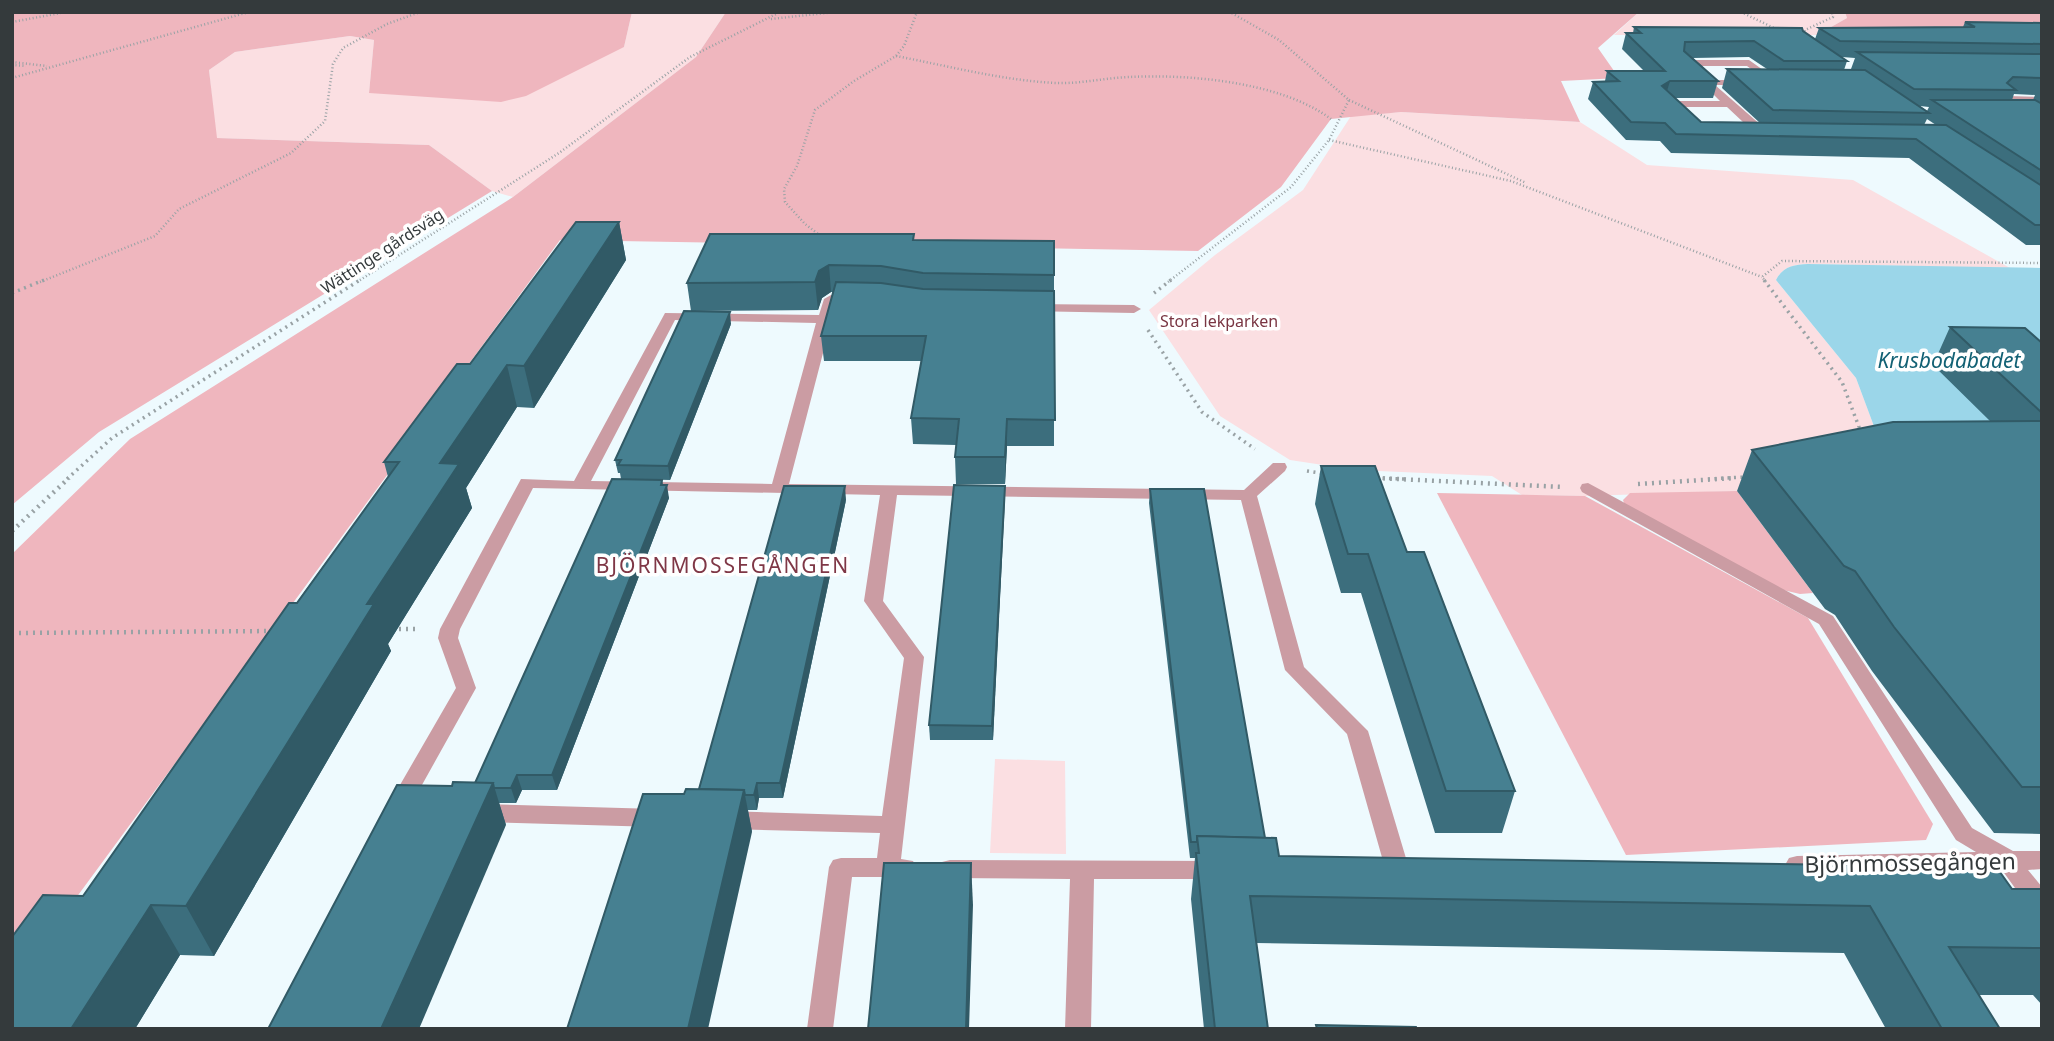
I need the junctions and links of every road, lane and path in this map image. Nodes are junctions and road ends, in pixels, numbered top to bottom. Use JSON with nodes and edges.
{"nodes":[{"id":1,"x":66,"y":12,"type":"edge"},
{"id":2,"x":249,"y":12,"type":"edge"},
{"id":3,"x":420,"y":12,"type":"edge"},
{"id":4,"x":780,"y":12,"type":"edge"},
{"id":5,"x":835,"y":12,"type":"edge"},
{"id":6,"x":917,"y":12,"type":"edge"},
{"id":7,"x":1230,"y":12,"type":"edge"},
{"id":8,"x":1741,"y":12,"type":"edge"},
{"id":9,"x":1832,"y":12,"type":"edge"},
{"id":10,"x":767,"y":19,"type":"junction"},
{"id":11,"x":12,"y":22,"type":"edge"},
{"id":12,"x":1779,"y":31,"type":"edge"},
{"id":13,"x":1795,"y":39,"type":"edge"},
{"id":14,"x":896,"y":55,"type":"junction"},
{"id":15,"x":12,"y":64,"type":"edge"},
{"id":16,"x":52,"y":67,"type":"junction"},
{"id":17,"x":12,"y":78,"type":"edge"},
{"id":18,"x":1706,"y":82,"type":"junction"},
{"id":19,"x":1775,"y":82,"type":"junction"},
{"id":20,"x":1788,"y":82,"type":"edge"},
{"id":21,"x":1349,"y":100,"type":"junction"},
{"id":22,"x":2042,"y":100,"type":"edge"},
{"id":23,"x":1730,"y":104,"type":"junction"},
{"id":24,"x":2001,"y":112,"type":"edge"},
{"id":25,"x":2028,"y":112,"type":"junction"},
{"id":26,"x":1331,"y":119,"type":"dead end"},
{"id":27,"x":1681,"y":119,"type":"edge"},
{"id":28,"x":2042,"y":120,"type":"edge"},
{"id":29,"x":1750,"y":135,"type":"edge"},
{"id":30,"x":1763,"y":135,"type":"junction"},
{"id":31,"x":1777,"y":135,"type":"edge"},
{"id":32,"x":1329,"y":140,"type":"junction"},
{"id":33,"x":1546,"y":192,"type":"junction"},
{"id":34,"x":816,"y":242,"type":"edge"},
{"id":35,"x":2042,"y":263,"type":"edge"},
{"id":36,"x":1762,"y":277,"type":"junction"},
{"id":37,"x":12,"y":293,"type":"edge"},
{"id":38,"x":870,"y":300,"type":"edge"},
{"id":39,"x":1016,"y":308,"type":"edge"},
{"id":40,"x":1134,"y":309,"type":"junction"},
{"id":41,"x":824,"y":319,"type":"junction"},
{"id":42,"x":1859,"y":427,"type":"junction"},
{"id":43,"x":1871,"y":428,"type":"edge"},
{"id":44,"x":1851,"y":437,"type":"edge"},
{"id":45,"x":1279,"y":467,"type":"junction"},
{"id":46,"x":1338,"y":475,"type":"edge"},
{"id":47,"x":1756,"y":476,"type":"edge"},
{"id":48,"x":1363,"y":478,"type":"edge"},
{"id":49,"x":580,"y":486,"type":"junction"},
{"id":50,"x":1588,"y":488,"type":"junction"},
{"id":51,"x":779,"y":489,"type":"junction"},
{"id":52,"x":889,"y":491,"type":"junction"},
{"id":53,"x":1248,"y":495,"type":"junction"},
{"id":54,"x":12,"y":531,"type":"edge"},
{"id":55,"x":383,"y":629,"type":"dead end"},
{"id":56,"x":450,"y":629,"type":"junction"},
{"id":57,"x":288,"y":631,"type":"edge"},
{"id":58,"x":12,"y":633,"type":"edge"},
{"id":59,"x":424,"y":812,"type":"edge"},
{"id":60,"x":452,"y":813,"type":"edge"},
{"id":61,"x":892,"y":825,"type":"junction"},
{"id":62,"x":2007,"y":859,"type":"junction"},
{"id":63,"x":2042,"y":860,"type":"edge"},
{"id":64,"x":1776,"y":866,"type":"edge"},
{"id":65,"x":887,"y":868,"type":"junction"},
{"id":66,"x":1082,"y":870,"type":"junction"},
{"id":67,"x":1237,"y":871,"type":"edge"},
{"id":68,"x":1372,"y":874,"type":"edge"},
{"id":69,"x":1427,"y":874,"type":"edge"},
{"id":70,"x":1399,"y":875,"type":"junction"},
{"id":71,"x":2042,"y":906,"type":"edge"},
{"id":72,"x":820,"y":1029,"type":"edge"},
{"id":73,"x":1078,"y":1029,"type":"edge"}],
"edges":[{"from":1,"to":11,"type":"path"},
{"from":2,"to":16,"type":"path"},
{"from":3,"to":37,"type":"path"},
{"from":4,"to":10,"type":"path","name":"Wättinge gårdsväg"},
{"from":5,"to":10,"type":"path"},
{"from":6,"to":14,"type":"path"},
{"from":7,"to":21,"type":"path"},
{"from":8,"to":12,"type":"path"},
{"from":9,"to":13,"type":"path"},
{"from":10,"to":54,"type":"path","name":"Wättinge gårdsväg"},
{"from":14,"to":26,"type":"path"},
{"from":14,"to":34,"type":"path"},
{"from":15,"to":16,"type":"path"},
{"from":16,"to":17,"type":"path"},
{"from":18,"to":19,"type":"street"},
{"from":18,"to":19,"type":"street"},
{"from":18,"to":23,"type":"street"},
{"from":19,"to":20,"type":"street"},
{"from":21,"to":32,"type":"path"},
{"from":21,"to":33,"type":"path"},
{"from":22,"to":25,"type":"street"},
{"from":23,"to":27,"type":"street"},
{"from":23,"to":30,"type":"street"},
{"from":24,"to":25,"type":"street"},
{"from":25,"to":28,"type":"street"},
{"from":29,"to":30,"type":"street"},
{"from":30,"to":31,"type":"street"},
{"from":32,"to":33,"type":"path"},
{"from":32,"to":40,"type":"path"},
{"from":33,"to":36,"type":"path"},
{"from":35,"to":36,"type":"path"},
{"from":36,"to":42,"type":"path"},
{"from":38,"to":41,"type":"street"},
{"from":39,"to":40,"type":"street"},
{"from":40,"to":45,"type":"path"},
{"from":41,"to":49,"type":"street"},
{"from":41,"to":51,"type":"street"},
{"from":42,"to":43,"type":"path"},
{"from":42,"to":44,"type":"path"},
{"from":45,"to":46,"type":"path"},
{"from":45,"to":53,"type":"street"},
{"from":47,"to":50,"type":"path"},
{"from":48,"to":50,"type":"path"},
{"from":49,"to":51,"type":"street"},
{"from":49,"to":56,"type":"street"},
{"from":50,"to":62,"type":"street"},
{"from":51,"to":52,"type":"street"},
{"from":52,"to":53,"type":"street"},
{"from":52,"to":61,"type":"street"},
{"from":53,"to":70,"type":"street"},
{"from":55,"to":56,"type":"path"},
{"from":56,"to":59,"type":"street"},
{"from":57,"to":58,"type":"path"},
{"from":60,"to":61,"type":"street"},
{"from":61,"to":65,"type":"street"},
{"from":62,"to":63,"type":"street","name":"Björnmossegången"},
{"from":62,"to":64,"type":"street","name":"Björnmossegången"},
{"from":62,"to":71,"type":"street"},
{"from":65,"to":66,"type":"street"},
{"from":65,"to":72,"type":"street"},
{"from":66,"to":67,"type":"street"},
{"from":66,"to":73,"type":"street"},
{"from":68,"to":70,"type":"street"},
{"from":69,"to":70,"type":"street"}]}
